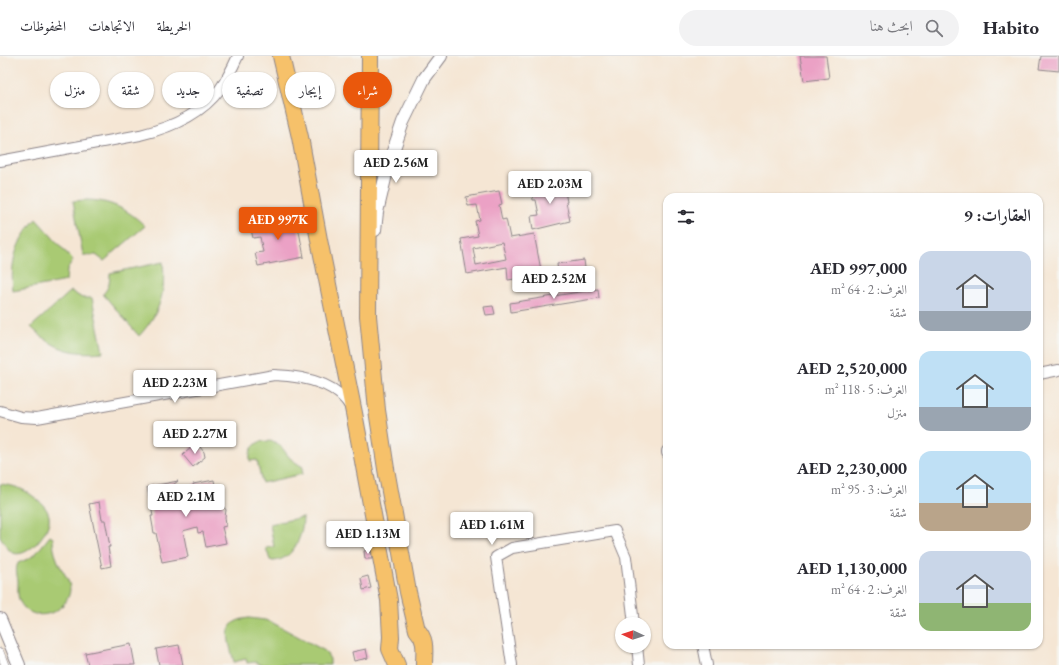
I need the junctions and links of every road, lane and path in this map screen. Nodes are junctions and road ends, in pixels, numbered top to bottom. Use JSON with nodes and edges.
{"nodes":[{"id":1,"x":238,"y":56,"type":"edge"},
{"id":2,"x":281,"y":56,"type":"edge"},
{"id":3,"x":370,"y":56,"type":"edge"},
{"id":4,"x":441,"y":56,"type":"edge"},
{"id":5,"x":0,"y":161,"type":"edge"},
{"id":6,"x":368,"y":316,"type":"junction"},
{"id":7,"x":1059,"y":370,"type":"edge"},
{"id":8,"x":1043,"y":373,"type":"edge"},
{"id":9,"x":0,"y":411,"type":"edge"},
{"id":10,"x":354,"y":413,"type":"junction"},
{"id":11,"x":633,"y":617,"type":"edge"},
{"id":12,"x":0,"y":619,"type":"edge"},
{"id":13,"x":418,"y":630,"type":"junction"},
{"id":14,"x":391,"y":637,"type":"junction"},
{"id":15,"x":704,"y":649,"type":"edge"},
{"id":16,"x":0,"y":652,"type":"edge"},
{"id":17,"x":638,"y":653,"type":"edge"},
{"id":18,"x":424,"y":658,"type":"edge"},
{"id":19,"x":396,"y":662,"type":"edge"},
{"id":20,"x":5,"y":665,"type":"edge"},
{"id":21,"x":19,"y":665,"type":"edge"},
{"id":22,"x":512,"y":665,"type":"edge"},
{"id":23,"x":639,"y":665,"type":"edge"},
{"id":24,"x":707,"y":665,"type":"edge"}],
"edges":[{"from":1,"to":5,"type":"street"},
{"from":2,"to":10,"type":"main road"},
{"from":3,"to":6,"type":"main road"},
{"from":4,"to":6,"type":"street"},
{"from":6,"to":13,"type":"main road"},
{"from":7,"to":8,"type":"street"},
{"from":9,"to":10,"type":"street"},
{"from":10,"to":14,"type":"main road"},
{"from":11,"to":22,"type":"street"},
{"from":12,"to":21,"type":"street"},
{"from":13,"to":14,"type":"main road"},
{"from":13,"to":18,"type":"main road"},
{"from":14,"to":19,"type":"main road"},
{"from":15,"to":24,"type":"street"},
{"from":16,"to":20,"type":"street"},
{"from":17,"to":23,"type":"street"},
{"from":18,"to":19,"type":"main road"}]}
